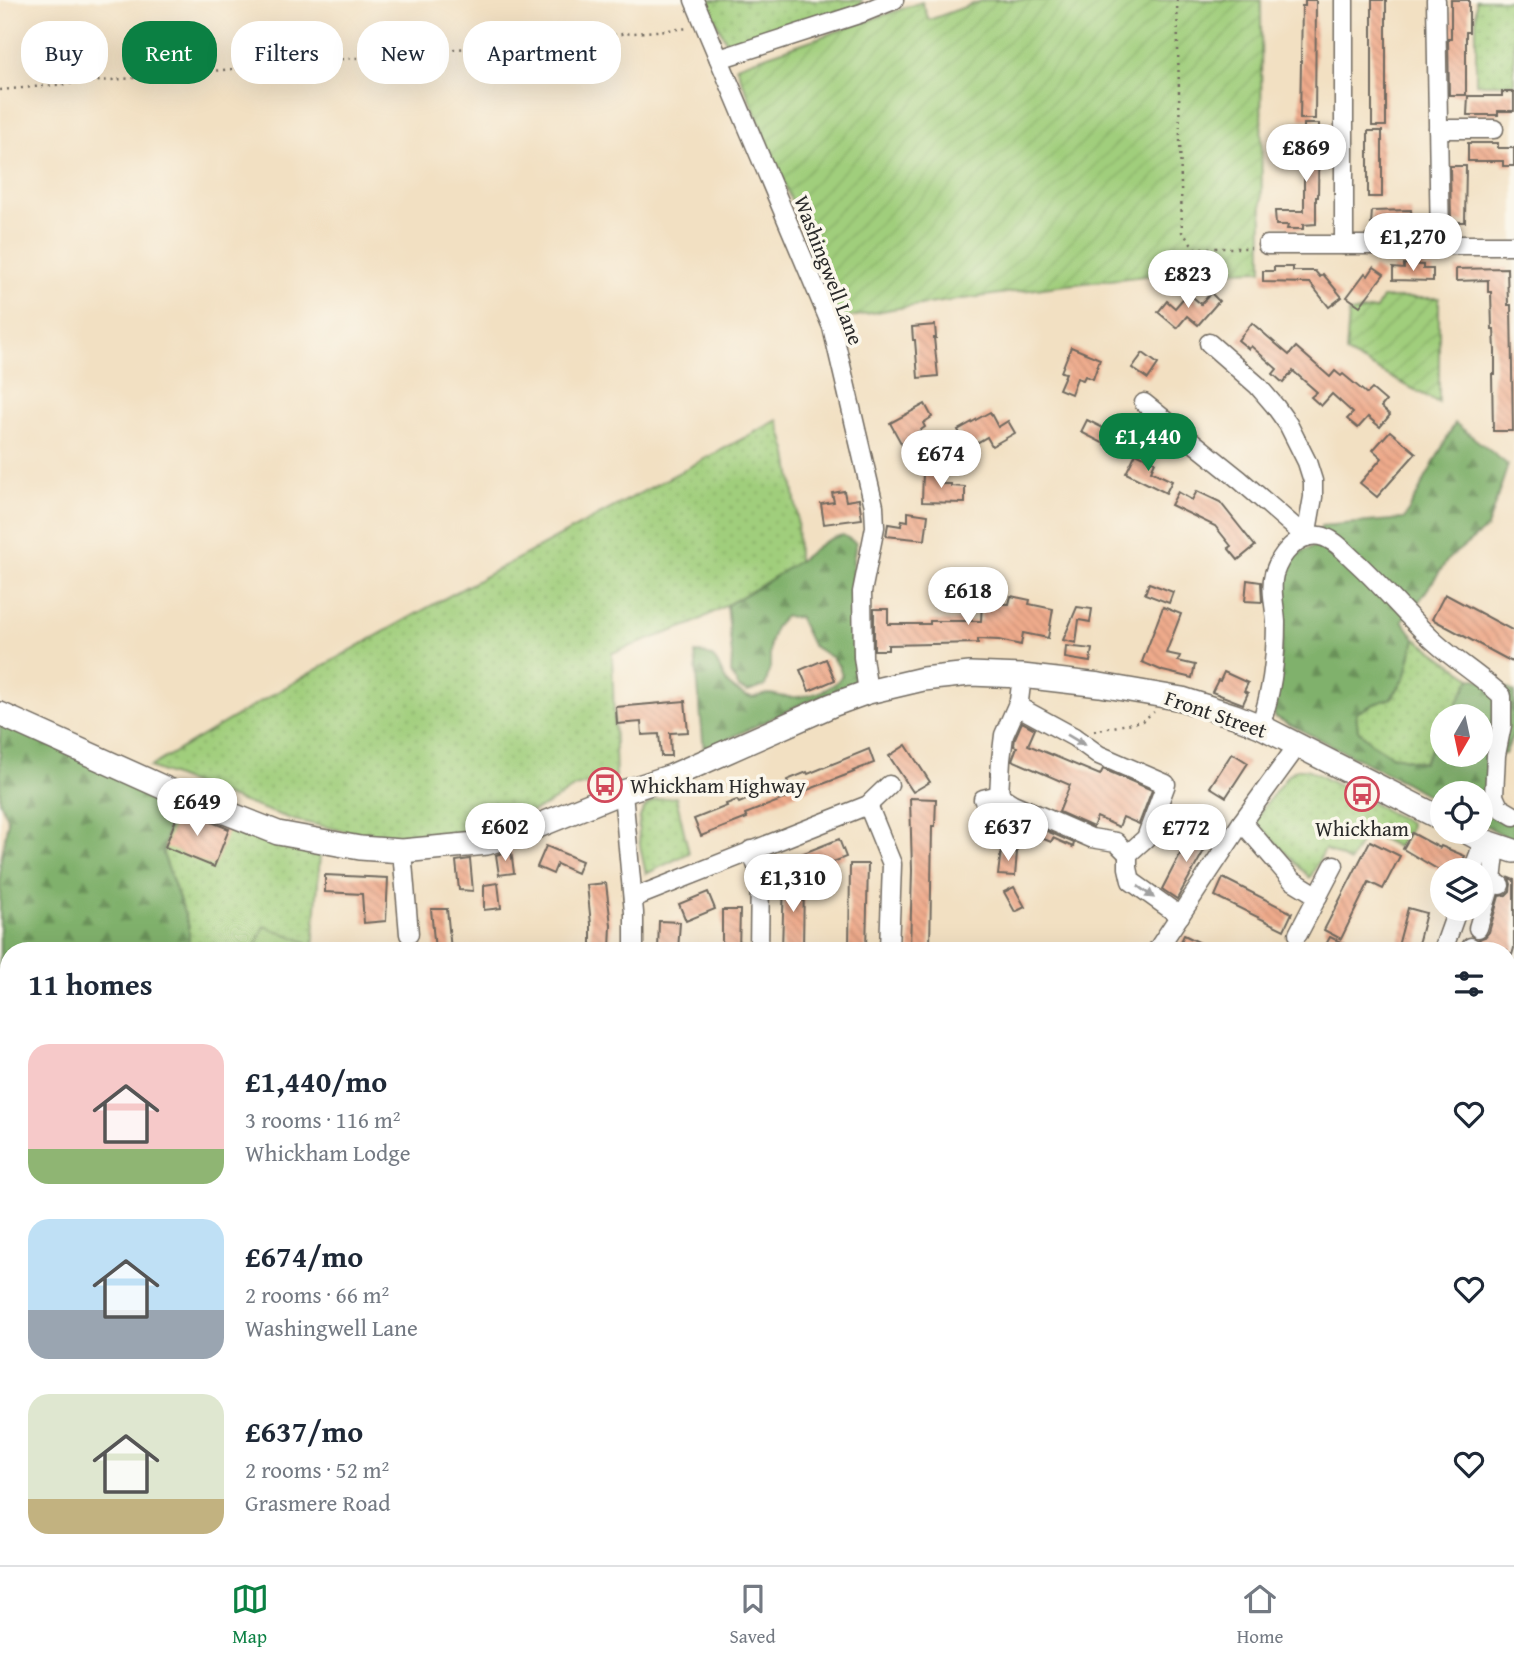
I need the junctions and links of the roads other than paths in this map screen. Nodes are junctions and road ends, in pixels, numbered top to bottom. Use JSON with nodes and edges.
{"nodes":[{"id":1,"x":694,"y":0,"type":"edge"},
{"id":2,"x":894,"y":0,"type":"edge"},
{"id":3,"x":1344,"y":0,"type":"edge"},
{"id":4,"x":1436,"y":0,"type":"edge"},
{"id":5,"x":719,"y":58,"type":"junction"},
{"id":6,"x":1438,"y":129,"type":"junction"},
{"id":7,"x":1494,"y":129,"type":"dead end"},
{"id":8,"x":1344,"y":245,"type":"junction"},
{"id":9,"x":1440,"y":245,"type":"junction"},
{"id":10,"x":1514,"y":245,"type":"edge"},
{"id":11,"x":1267,"y":246,"type":"road end"},
{"id":12,"x":1209,"y":343,"type":"dead end"},
{"id":13,"x":1144,"y":404,"type":"dead end"},
{"id":14,"x":1306,"y":537,"type":"junction"},
{"id":15,"x":1022,"y":676,"type":"junction"},
{"id":16,"x":868,"y":692,"type":"junction"},
{"id":17,"x":1017,"y":706,"type":"junction"},
{"id":18,"x":0,"y":714,"type":"edge"},
{"id":19,"x":1260,"y":726,"type":"junction"},
{"id":20,"x":1298,"y":745,"type":"junction"},
{"id":21,"x":888,"y":785,"type":"dead end"},
{"id":22,"x":623,"y":793,"type":"junction"},
{"id":23,"x":868,"y":805,"type":"junction"},
{"id":24,"x":1430,"y":813,"type":"edge"},
{"id":25,"x":1514,"y":816,"type":"edge"},
{"id":26,"x":1242,"y":822,"type":"junction"},
{"id":27,"x":1490,"y":844,"type":"edge"},
{"id":28,"x":751,"y":850,"type":"junction"},
{"id":29,"x":402,"y":851,"type":"junction"},
{"id":30,"x":1128,"y":854,"type":"junction"},
{"id":31,"x":1334,"y":865,"type":"dead end"},
{"id":32,"x":1318,"y":896,"type":"junction"},
{"id":33,"x":633,"y":898,"type":"junction"},
{"id":34,"x":1180,"y":916,"type":"junction"},
{"id":35,"x":1453,"y":921,"type":"edge"},
{"id":36,"x":1478,"y":928,"type":"dead end"},
{"id":37,"x":409,"y":934,"type":"dead end"},
{"id":38,"x":1298,"y":934,"type":"dead end"},
{"id":39,"x":634,"y":942,"type":"edge"},
{"id":40,"x":760,"y":942,"type":"edge"},
{"id":41,"x":889,"y":942,"type":"edge"},
{"id":42,"x":1162,"y":942,"type":"edge"},
{"id":43,"x":1446,"y":942,"type":"edge"}],
"edges":[{"from":1,"to":5,"type":"street","name":"Washingwell Lane"},
{"from":2,"to":5,"type":"street"},
{"from":3,"to":8,"type":"street"},
{"from":4,"to":6,"type":"street"},
{"from":5,"to":16,"type":"street","name":"Washingwell Lane"},
{"from":6,"to":7,"type":"street"},
{"from":6,"to":9,"type":"street"},
{"from":8,"to":9,"type":"street"},
{"from":8,"to":11,"type":"street"},
{"from":9,"to":10,"type":"street"},
{"from":12,"to":14,"type":"street"},
{"from":13,"to":14,"type":"street"},
{"from":14,"to":19,"type":"street"},
{"from":14,"to":25,"type":"street"},
{"from":15,"to":16,"type":"main road","name":"Front Street"},
{"from":15,"to":17,"type":"street"},
{"from":15,"to":19,"type":"main road","name":"Front Street"},
{"from":16,"to":22,"type":"main road"},
{"from":17,"to":30,"type":"street"},
{"from":17,"to":30,"type":"street","one_way":true},
{"from":18,"to":29,"type":"main road"},
{"from":19,"to":20,"type":"main road","name":"Front Street"},
{"from":20,"to":24,"type":"main road","name":"Front Street"},
{"from":20,"to":26,"type":"street"},
{"from":21,"to":23,"type":"street"},
{"from":22,"to":29,"type":"main road"},
{"from":22,"to":33,"type":"street"},
{"from":23,"to":28,"type":"street"},
{"from":23,"to":41,"type":"street"},
{"from":26,"to":32,"type":"street"},
{"from":26,"to":34,"type":"street"},
{"from":27,"to":36,"type":"street"},
{"from":28,"to":33,"type":"street"},
{"from":28,"to":40,"type":"street"},
{"from":29,"to":37,"type":"street"},
{"from":30,"to":34,"type":"street","one_way":true},
{"from":31,"to":32,"type":"street"},
{"from":32,"to":38,"type":"street"},
{"from":33,"to":39,"type":"street"},
{"from":34,"to":42,"type":"street"},
{"from":35,"to":43,"type":"street"}]}
